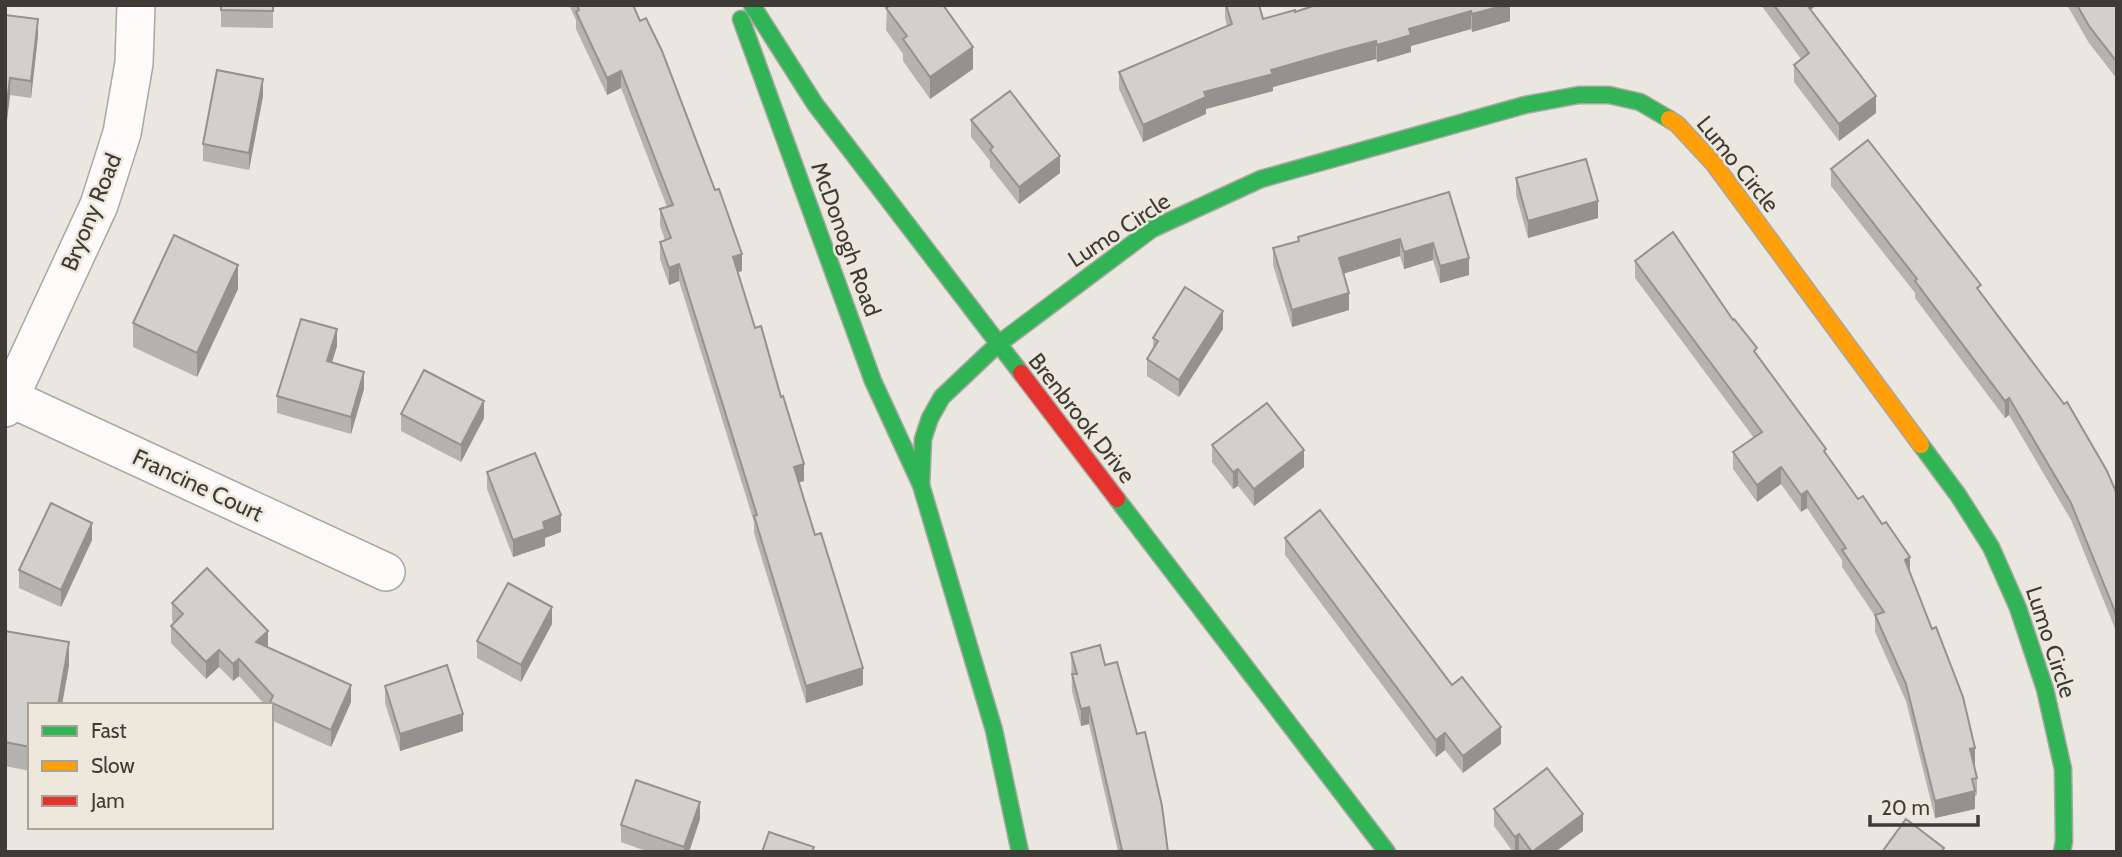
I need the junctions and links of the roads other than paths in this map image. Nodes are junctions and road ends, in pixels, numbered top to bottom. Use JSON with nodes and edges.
{"nodes":[{"id":1,"x":136,"y":5,"type":"edge"},
{"id":2,"x":736,"y":5,"type":"edge"},
{"id":3,"x":752,"y":5,"type":"edge"},
{"id":4,"x":997,"y":345,"type":"junction"},
{"id":5,"x":8,"y":403,"type":"edge"},
{"id":6,"x":921,"y":485,"type":"junction"},
{"id":7,"x":386,"y":572,"type":"dead end"},
{"id":8,"x":1020,"y":852,"type":"edge"},
{"id":9,"x":1387,"y":852,"type":"edge"},
{"id":10,"x":2062,"y":852,"type":"edge"}],
"edges":[{"from":1,"to":5,"type":"street","name":"Bryony Road"},
{"from":2,"to":6,"type":"street","name":"McDonogh Road"},
{"from":3,"to":4,"type":"street","name":"Brenbrook Drive"},
{"from":4,"to":6,"type":"street","name":"McDonogh Road"},
{"from":4,"to":9,"type":"street","name":"Brenbrook Drive"},
{"from":4,"to":10,"type":"street","name":"Lumo Circle"},
{"from":5,"to":7,"type":"street","name":"Francine Court"},
{"from":6,"to":8,"type":"street","name":"McDonogh Road"}]}
